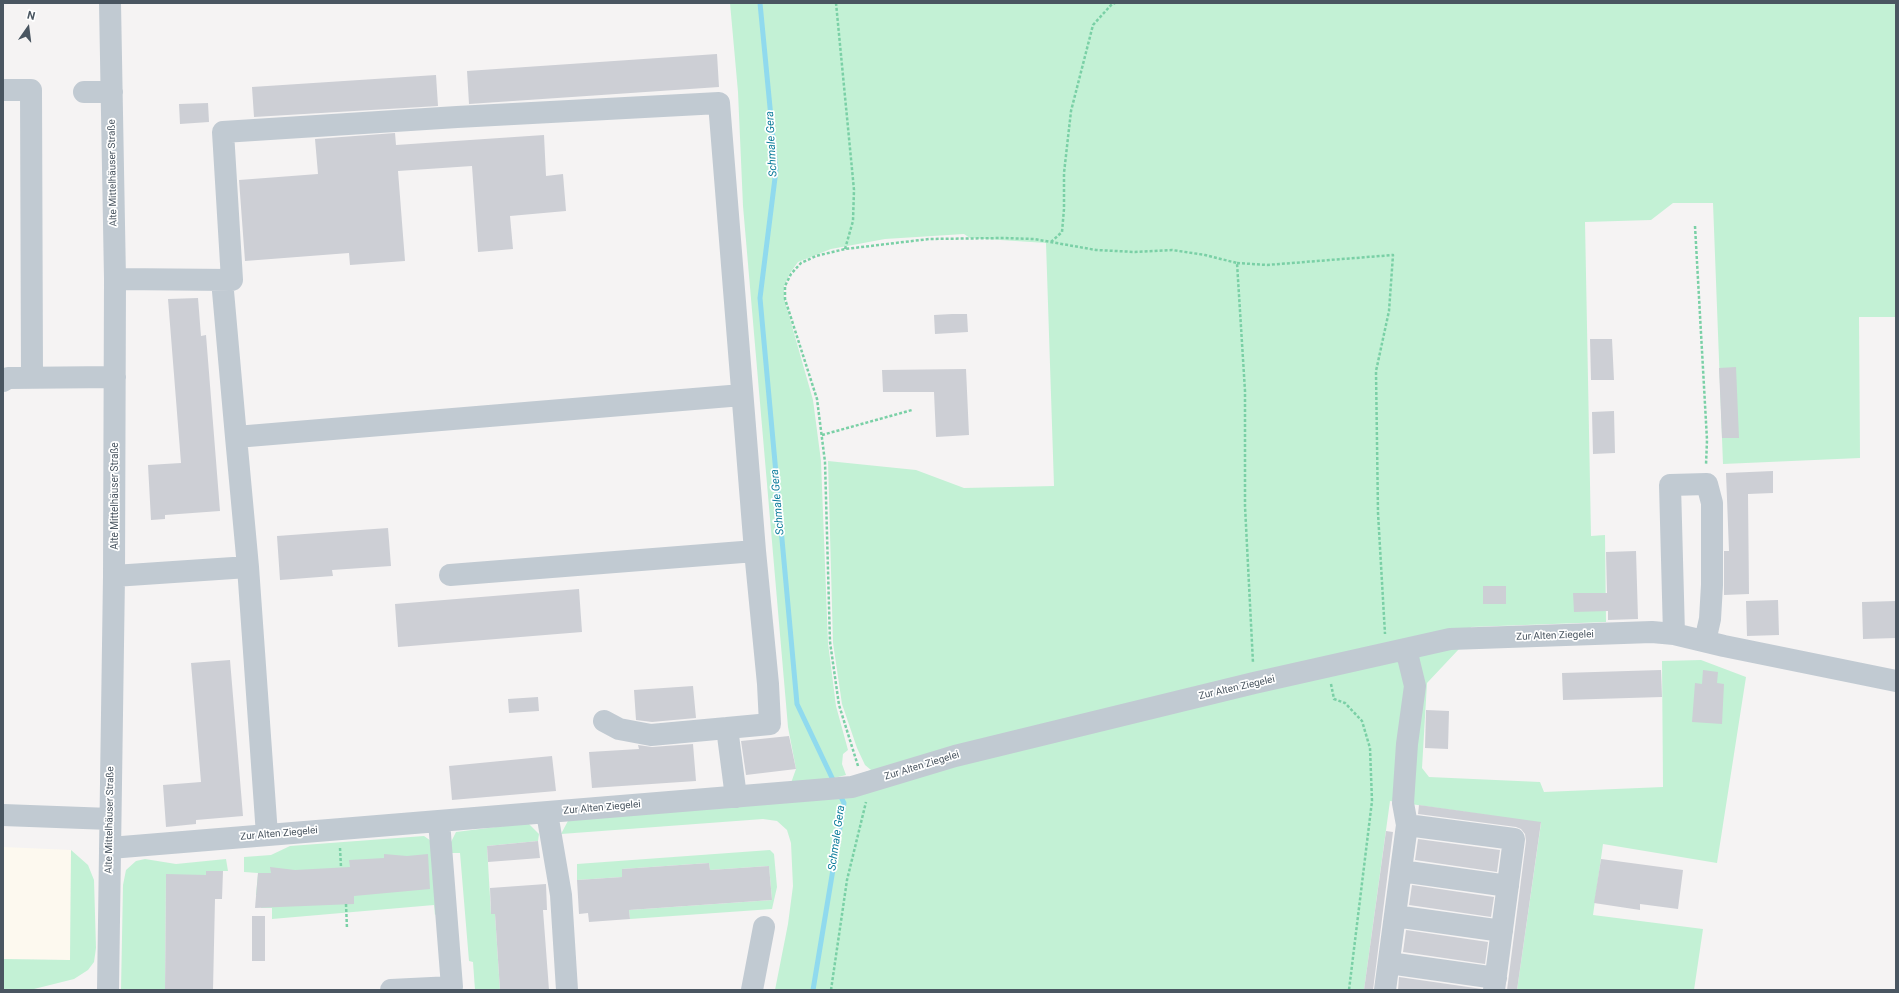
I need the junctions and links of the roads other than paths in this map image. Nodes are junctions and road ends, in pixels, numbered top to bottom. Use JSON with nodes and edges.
{"nodes":[{"id":1,"x":110,"y":3,"type":"edge"},
{"id":2,"x":3,"y":90,"type":"edge"},
{"id":3,"x":84,"y":92,"type":"dead end"},
{"id":4,"x":112,"y":92,"type":"junction"},
{"id":5,"x":115,"y":279,"type":"junction"},
{"id":6,"x":222,"y":280,"type":"junction"},
{"id":7,"x":32,"y":377,"type":"junction"},
{"id":8,"x":115,"y":377,"type":"junction"},
{"id":9,"x":3,"y":381,"type":"edge"},
{"id":10,"x":742,"y":395,"type":"junction"},
{"id":11,"x":236,"y":437,"type":"junction"},
{"id":12,"x":755,"y":551,"type":"junction"},
{"id":13,"x":248,"y":567,"type":"junction"},
{"id":14,"x":450,"y":575,"type":"dead end"},
{"id":15,"x":114,"y":576,"type":"junction"},
{"id":16,"x":1674,"y":634,"type":"junction"},
{"id":17,"x":1714,"y":644,"type":"junction"},
{"id":18,"x":1396,"y":651,"type":"junction"},
{"id":19,"x":1896,"y":681,"type":"edge"},
{"id":20,"x":604,"y":721,"type":"dead end"},
{"id":21,"x":727,"y":728,"type":"junction"},
{"id":22,"x":736,"y":797,"type":"junction"},
{"id":23,"x":547,"y":813,"type":"junction"},
{"id":24,"x":3,"y":815,"type":"edge"},
{"id":25,"x":110,"y":819,"type":"junction"},
{"id":26,"x":439,"y":821,"type":"junction"},
{"id":27,"x":1408,"y":825,"type":"junction"},
{"id":28,"x":266,"y":835,"type":"junction"},
{"id":29,"x":110,"y":848,"type":"junction"},
{"id":30,"x":1401,"y":871,"type":"junction"},
{"id":31,"x":1508,"y":886,"type":"junction"},
{"id":32,"x":1395,"y":916,"type":"junction"},
{"id":33,"x":764,"y":927,"type":"dead end"},
{"id":34,"x":1502,"y":931,"type":"junction"},
{"id":35,"x":1389,"y":963,"type":"junction"},
{"id":36,"x":1495,"y":984,"type":"edge"},
{"id":37,"x":108,"y":990,"type":"edge"},
{"id":38,"x":391,"y":990,"type":"edge"},
{"id":39,"x":568,"y":990,"type":"edge"},
{"id":40,"x":752,"y":990,"type":"edge"},
{"id":41,"x":1385,"y":990,"type":"edge"}],
"edges":[{"from":1,"to":4,"type":"street","name":"Alte Mittelhäuser Straße"},
{"from":2,"to":7,"type":"street"},
{"from":3,"to":4,"type":"street"},
{"from":4,"to":5,"type":"street","name":"Alte Mittelhäuser Straße"},
{"from":5,"to":6,"type":"street"},
{"from":5,"to":8,"type":"street","name":"Alte Mittelhäuser Straße"},
{"from":6,"to":10,"type":"street"},
{"from":6,"to":11,"type":"street"},
{"from":7,"to":8,"type":"street"},
{"from":7,"to":9,"type":"street"},
{"from":8,"to":15,"type":"street","name":"Alte Mittelhäuser Straße"},
{"from":10,"to":11,"type":"street"},
{"from":10,"to":12,"type":"street"},
{"from":11,"to":13,"type":"street"},
{"from":12,"to":14,"type":"street"},
{"from":12,"to":21,"type":"street"},
{"from":13,"to":15,"type":"street"},
{"from":13,"to":28,"type":"street"},
{"from":15,"to":25,"type":"street","name":"Alte Mittelhäuser Straße"},
{"from":16,"to":17,"type":"street","name":"Zur Alten Ziegelei"},
{"from":16,"to":17,"type":"street"},
{"from":16,"to":18,"type":"street","name":"Zur Alten Ziegelei"},
{"from":17,"to":19,"type":"street","name":"Zur Alten Ziegelei"},
{"from":18,"to":22,"type":"street","name":"Zur Alten Ziegelei"},
{"from":18,"to":27,"type":"street"},
{"from":20,"to":21,"type":"street"},
{"from":21,"to":22,"type":"street"},
{"from":22,"to":23,"type":"street","name":"Zur Alten Ziegelei"},
{"from":23,"to":26,"type":"street","name":"Zur Alten Ziegelei"},
{"from":23,"to":39,"type":"street"},
{"from":24,"to":25,"type":"street"},
{"from":25,"to":29,"type":"street","name":"Alte Mittelhäuser Straße"},
{"from":26,"to":28,"type":"street","name":"Zur Alten Ziegelei"},
{"from":26,"to":38,"type":"street"},
{"from":27,"to":30,"type":"street"},
{"from":27,"to":31,"type":"street"},
{"from":28,"to":29,"type":"street","name":"Zur Alten Ziegelei"},
{"from":29,"to":37,"type":"street","name":"Alte Mittelhäuser Straße"},
{"from":30,"to":31,"type":"street"},
{"from":30,"to":32,"type":"street"},
{"from":31,"to":34,"type":"street"},
{"from":32,"to":34,"type":"street"},
{"from":32,"to":35,"type":"street"},
{"from":33,"to":40,"type":"street"},
{"from":34,"to":36,"type":"street"},
{"from":35,"to":36,"type":"street"},
{"from":35,"to":41,"type":"street"}]}
